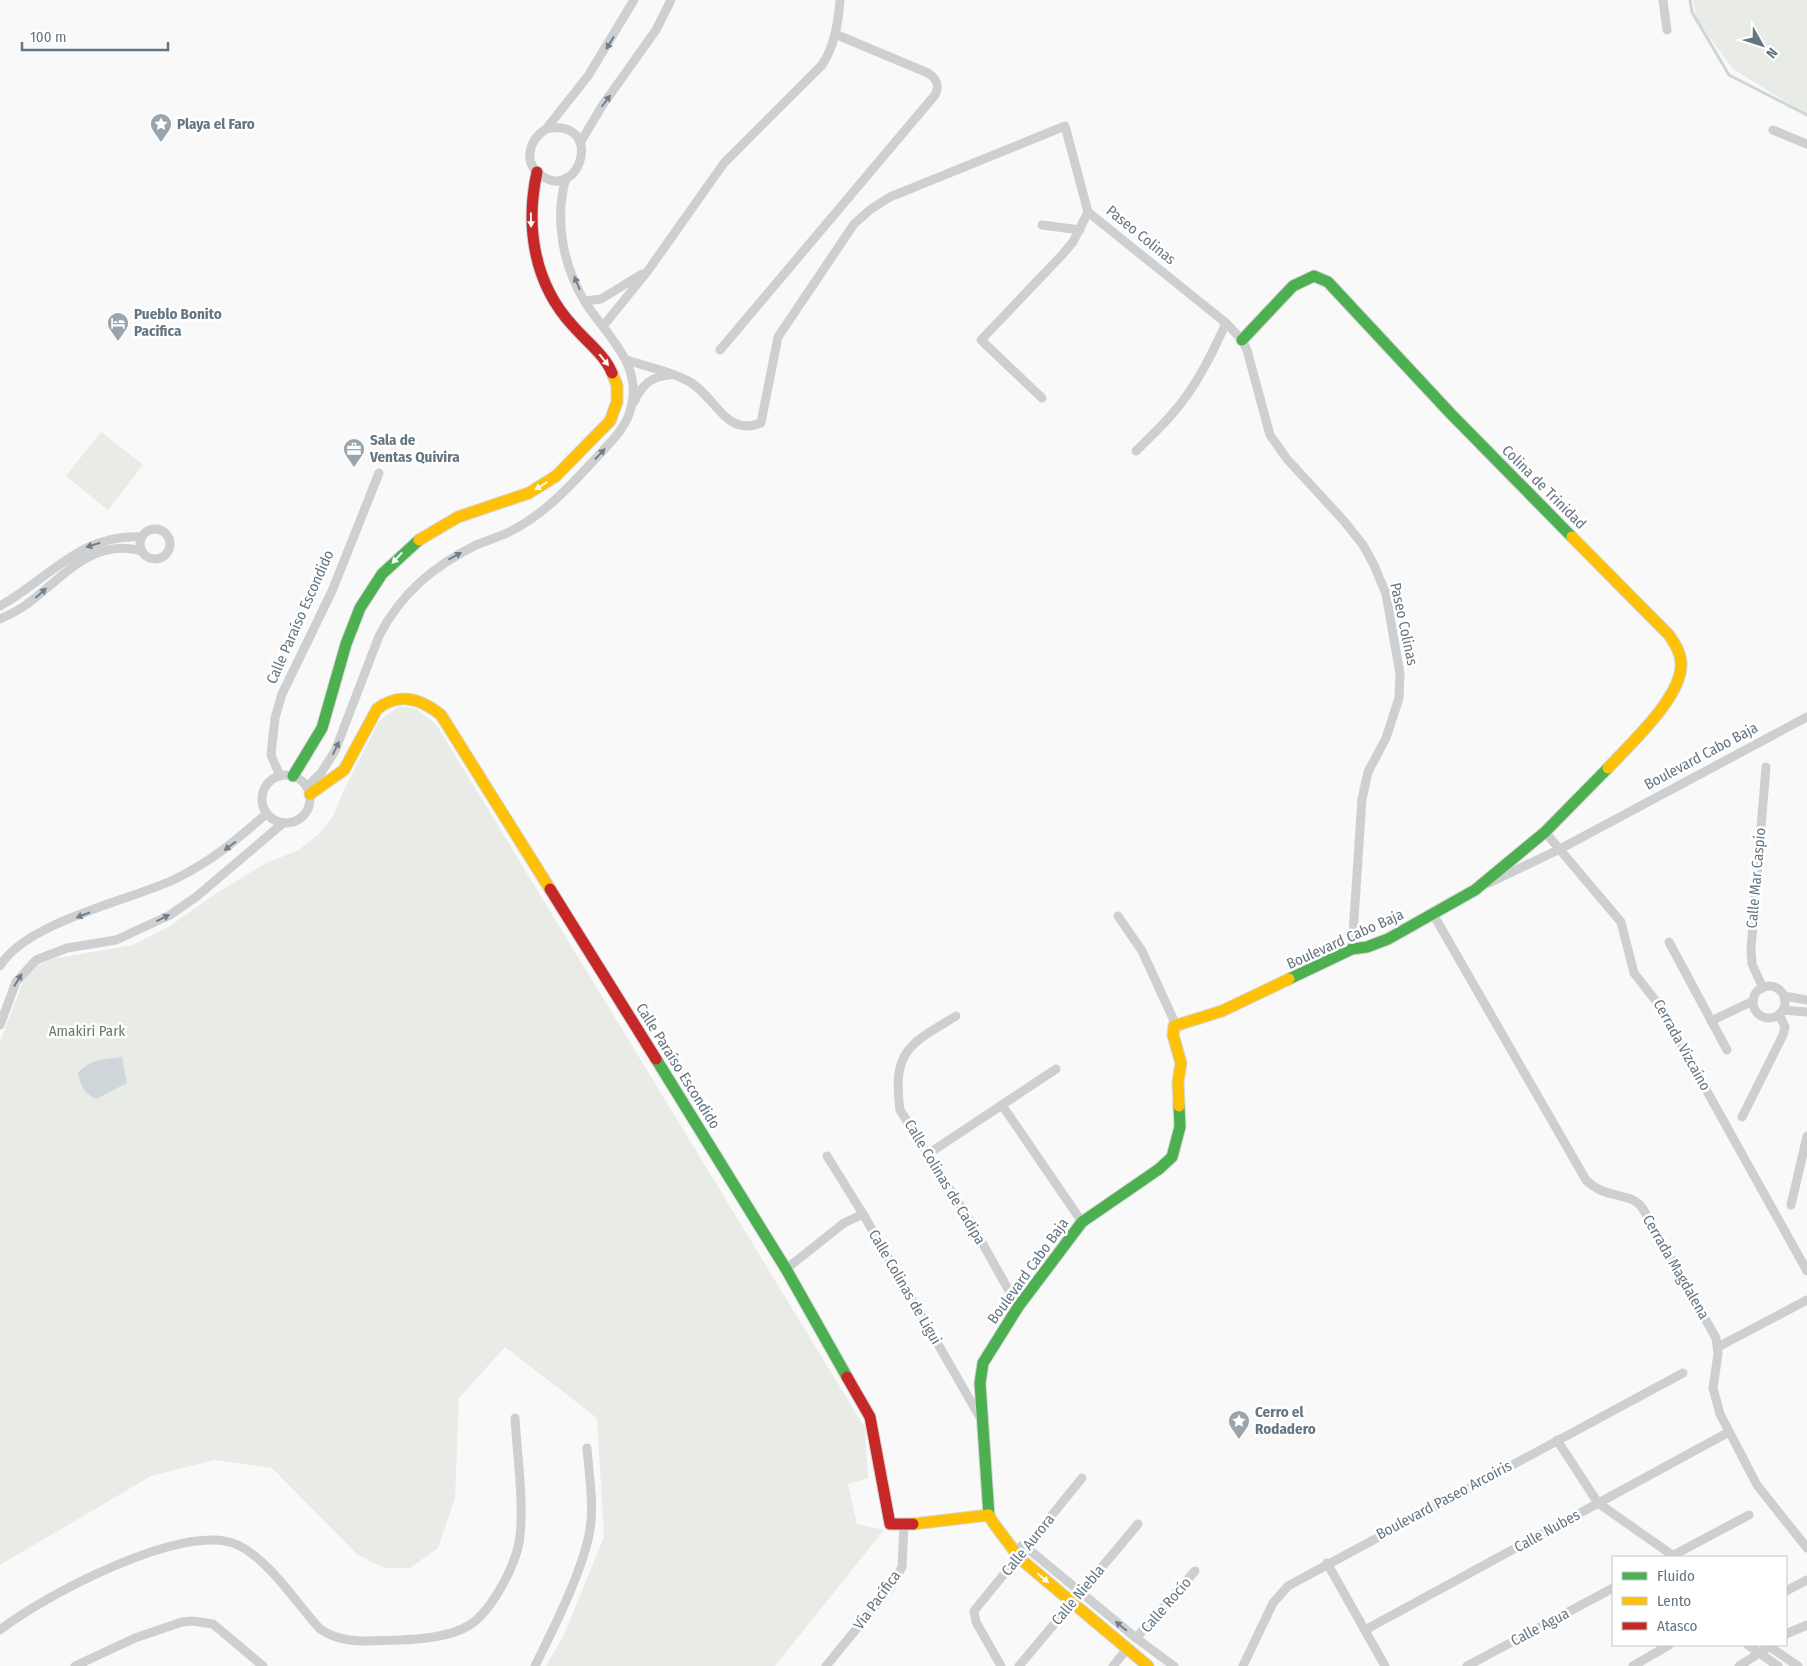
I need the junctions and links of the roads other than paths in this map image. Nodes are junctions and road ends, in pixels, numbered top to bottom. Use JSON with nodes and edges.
{"nodes":[{"id":1,"x":634,"y":0,"type":"edge"},
{"id":2,"x":671,"y":0,"type":"edge"},
{"id":3,"x":840,"y":0,"type":"edge"},
{"id":4,"x":1663,"y":0,"type":"edge"},
{"id":5,"x":1667,"y":30,"type":"dead end"},
{"id":6,"x":835,"y":34,"type":"junction"},
{"id":7,"x":546,"y":129,"type":"junction"},
{"id":8,"x":1773,"y":130,"type":"dead end"},
{"id":9,"x":580,"y":142,"type":"junction"},
{"id":10,"x":1807,"y":144,"type":"edge"},
{"id":11,"x":537,"y":172,"type":"junction"},
{"id":12,"x":566,"y":178,"type":"junction"},
{"id":13,"x":1088,"y":212,"type":"junction"},
{"id":14,"x":1042,"y":225,"type":"dead end"},
{"id":15,"x":1080,"y":230,"type":"junction"},
{"id":16,"x":646,"y":272,"type":"junction"},
{"id":17,"x":585,"y":301,"type":"junction"},
{"id":18,"x":1226,"y":324,"type":"junction"},
{"id":19,"x":604,"y":325,"type":"junction"},
{"id":20,"x":1242,"y":340,"type":"junction"},
{"id":21,"x":720,"y":350,"type":"dead end"},
{"id":22,"x":627,"y":360,"type":"junction"},
{"id":23,"x":676,"y":375,"type":"junction"},
{"id":24,"x":1042,"y":398,"type":"dead end"},
{"id":25,"x":632,"y":408,"type":"junction"},
{"id":26,"x":1136,"y":451,"type":"dead end"},
{"id":27,"x":378,"y":473,"type":"dead end"},
{"id":28,"x":141,"y":538,"type":"junction"},
{"id":29,"x":142,"y":551,"type":"junction"},
{"id":30,"x":0,"y":606,"type":"edge"},
{"id":31,"x":0,"y":619,"type":"edge"},
{"id":32,"x":1807,"y":717,"type":"edge"},
{"id":33,"x":1636,"y":738,"type":"joint"},
{"id":34,"x":1766,"y":767,"type":"dead end"},
{"id":35,"x":280,"y":776,"type":"junction"},
{"id":36,"x":293,"y":776,"type":"junction"},
{"id":37,"x":308,"y":790,"type":"junction"},
{"id":38,"x":266,"y":814,"type":"junction"},
{"id":39,"x":282,"y":824,"type":"junction"},
{"id":40,"x":1545,"y":832,"type":"junction"},
{"id":41,"x":1560,"y":849,"type":"junction"},
{"id":42,"x":1475,"y":890,"type":"junction"},
{"id":43,"x":1433,"y":914,"type":"junction"},
{"id":44,"x":1118,"y":916,"type":"dead end"},
{"id":45,"x":1669,"y":942,"type":"dead end"},
{"id":46,"x":1352,"y":949,"type":"junction"},
{"id":47,"x":0,"y":966,"type":"edge"},
{"id":48,"x":1763,"y":988,"type":"junction"},
{"id":49,"x":1784,"y":996,"type":"junction"},
{"id":50,"x":1807,"y":1000,"type":"edge"},
{"id":51,"x":1753,"y":1001,"type":"junction"},
{"id":52,"x":1781,"y":1012,"type":"junction"},
{"id":53,"x":1807,"y":1012,"type":"edge"},
{"id":54,"x":956,"y":1016,"type":"dead end"},
{"id":55,"x":1712,"y":1021,"type":"junction"},
{"id":56,"x":0,"y":1025,"type":"edge"},
{"id":57,"x":1176,"y":1025,"type":"junction"},
{"id":58,"x":1727,"y":1050,"type":"dead end"},
{"id":59,"x":1056,"y":1069,"type":"dead end"},
{"id":60,"x":1002,"y":1105,"type":"junction"},
{"id":61,"x":1742,"y":1117,"type":"dead end"},
{"id":62,"x":1807,"y":1136,"type":"edge"},
{"id":63,"x":928,"y":1154,"type":"junction"},
{"id":64,"x":827,"y":1156,"type":"dead end"},
{"id":65,"x":1791,"y":1205,"type":"dead end"},
{"id":66,"x":863,"y":1214,"type":"junction"},
{"id":67,"x":1082,"y":1222,"type":"junction"},
{"id":68,"x":786,"y":1269,"type":"junction"},
{"id":69,"x":1807,"y":1271,"type":"edge"},
{"id":70,"x":1807,"y":1300,"type":"edge"},
{"id":71,"x":1018,"y":1307,"type":"junction"},
{"id":72,"x":1718,"y":1347,"type":"junction"},
{"id":73,"x":1683,"y":1373,"type":"dead end"},
{"id":74,"x":515,"y":1418,"type":"dead end"},
{"id":75,"x":981,"y":1420,"type":"junction"},
{"id":76,"x":1729,"y":1432,"type":"junction"},
{"id":77,"x":1557,"y":1440,"type":"junction"},
{"id":78,"x":587,"y":1448,"type":"dead end"},
{"id":79,"x":1082,"y":1478,"type":"dead end"},
{"id":80,"x":1598,"y":1503,"type":"junction"},
{"id":81,"x":988,"y":1515,"type":"junction"},
{"id":82,"x":1749,"y":1515,"type":"dead end"},
{"id":83,"x":1138,"y":1524,"type":"dead end"},
{"id":84,"x":904,"y":1525,"type":"junction"},
{"id":85,"x":1010,"y":1543,"type":"junction"},
{"id":86,"x":1026,"y":1547,"type":"junction"},
{"id":87,"x":1807,"y":1548,"type":"edge"},
{"id":88,"x":1671,"y":1556,"type":"edge"},
{"id":89,"x":1674,"y":1556,"type":"edge"},
{"id":90,"x":1018,"y":1557,"type":"junction"},
{"id":91,"x":1327,"y":1563,"type":"junction"},
{"id":92,"x":1195,"y":1571,"type":"dead end"},
{"id":93,"x":1807,"y":1580,"type":"edge"},
{"id":94,"x":1612,"y":1589,"type":"edge"},
{"id":95,"x":1787,"y":1590,"type":"edge"},
{"id":96,"x":1081,"y":1592,"type":"junction"},
{"id":97,"x":1072,"y":1603,"type":"junction"},
{"id":98,"x":1807,"y":1624,"type":"edge"},
{"id":99,"x":0,"y":1630,"type":"edge"},
{"id":100,"x":1365,"y":1630,"type":"junction"},
{"id":101,"x":1787,"y":1634,"type":"edge"},
{"id":102,"x":1136,"y":1638,"type":"junction"},
{"id":103,"x":1667,"y":1646,"type":"edge"},
{"id":104,"x":1749,"y":1646,"type":"edge"},
{"id":105,"x":1769,"y":1646,"type":"edge"},
{"id":106,"x":1771,"y":1646,"type":"edge"},
{"id":107,"x":1127,"y":1649,"type":"junction"},
{"id":108,"x":1760,"y":1654,"type":"junction"},
{"id":109,"x":1744,"y":1665,"type":"edge"},
{"id":110,"x":75,"y":1666,"type":"edge"},
{"id":111,"x":263,"y":1666,"type":"edge"},
{"id":112,"x":535,"y":1666,"type":"edge"},
{"id":113,"x":826,"y":1666,"type":"edge"},
{"id":114,"x":1001,"y":1666,"type":"edge"},
{"id":115,"x":1019,"y":1666,"type":"edge"},
{"id":116,"x":1114,"y":1666,"type":"edge"},
{"id":117,"x":1148,"y":1666,"type":"edge"},
{"id":118,"x":1174,"y":1666,"type":"edge"},
{"id":119,"x":1243,"y":1666,"type":"edge"},
{"id":120,"x":1385,"y":1666,"type":"edge"},
{"id":121,"x":1467,"y":1666,"type":"edge"},
{"id":122,"x":1632,"y":1666,"type":"edge"},
{"id":123,"x":1778,"y":1666,"type":"edge"},
{"id":124,"x":1798,"y":1666,"type":"edge"}],
"edges":[{"from":1,"to":7,"type":"street","one_way":true},
{"from":9,"to":2,"type":"street","one_way":true},
{"from":3,"to":6,"type":"street"},
{"from":4,"to":5,"type":"street"},
{"from":6,"to":16,"type":"street"},
{"from":6,"to":21,"type":"street"},
{"from":7,"to":9,"type":"street"},
{"from":7,"to":11,"type":"street"},
{"from":8,"to":10,"type":"street"},
{"from":9,"to":12,"type":"street"},
{"from":11,"to":12,"type":"street"},
{"from":11,"to":36,"type":"street","one_way":true},
{"from":17,"to":12,"type":"street","one_way":true},
{"from":13,"to":15,"type":"street"},
{"from":13,"to":18,"type":"street","name":"Paseo Colinas"},
{"from":13,"to":23,"type":"street","name":"Paseo Colinas"},
{"from":14,"to":15,"type":"street"},
{"from":15,"to":24,"type":"street"},
{"from":16,"to":17,"type":"street"},
{"from":16,"to":19,"type":"street"},
{"from":17,"to":19,"type":"street"},
{"from":18,"to":20,"type":"street","name":"Paseo Colinas"},
{"from":18,"to":26,"type":"street"},
{"from":19,"to":22,"type":"street"},
{"from":20,"to":33,"type":"street","name":"Colina de Trinidad"},
{"from":20,"to":46,"type":"street","name":"Paseo Colinas"},
{"from":22,"to":23,"type":"street"},
{"from":22,"to":25,"type":"street"},
{"from":23,"to":25,"type":"street"},
{"from":37,"to":25,"type":"street","one_way":true},
{"from":27,"to":35,"type":"street","name":"Calle Paraíso Escondido"},
{"from":28,"to":29,"type":"street"},
{"from":28,"to":29,"type":"street"},
{"from":28,"to":30,"type":"street","one_way":true},
{"from":31,"to":29,"type":"street","one_way":true},
{"from":32,"to":41,"type":"street","name":"Boulevard Cabo Baja"},
{"from":33,"to":40,"type":"street","name":"Boulevard Cabo Baja"},
{"from":34,"to":48,"type":"street","name":"Calle Mar Caspio"},
{"from":35,"to":36,"type":"street"},
{"from":35,"to":38,"type":"street"},
{"from":36,"to":37,"type":"street"},
{"from":37,"to":39,"type":"street"},
{"from":37,"to":68,"type":"street","name":"Calle Paraíso Escondido"},
{"from":38,"to":39,"type":"street"},
{"from":38,"to":47,"type":"street","one_way":true},
{"from":56,"to":39,"type":"street","one_way":true},
{"from":40,"to":41,"type":"street","name":"Cerrada Vizcaíno"},
{"from":40,"to":42,"type":"street","name":"Boulevard Cabo Baja"},
{"from":41,"to":42,"type":"street","name":"Boulevard Cabo Baja"},
{"from":41,"to":69,"type":"street","name":"Cerrada Vizcaíno"},
{"from":42,"to":43,"type":"street","name":"Boulevard Cabo Baja"},
{"from":43,"to":46,"type":"street","name":"Boulevard Cabo Baja"},
{"from":43,"to":72,"type":"street","name":"Cerrada Magdalena"},
{"from":44,"to":57,"type":"street"},
{"from":45,"to":55,"type":"street"},
{"from":46,"to":57,"type":"street","name":"Boulevard Cabo Baja"},
{"from":48,"to":49,"type":"street"},
{"from":48,"to":51,"type":"street"},
{"from":49,"to":50,"type":"street"},
{"from":49,"to":52,"type":"street"},
{"from":51,"to":52,"type":"street"},
{"from":51,"to":55,"type":"street"},
{"from":52,"to":53,"type":"street"},
{"from":52,"to":61,"type":"street"},
{"from":54,"to":63,"type":"street","name":"Calle Colinas de Cadipa"},
{"from":55,"to":58,"type":"street"},
{"from":57,"to":67,"type":"street","name":"Boulevard Cabo Baja"},
{"from":59,"to":60,"type":"street"},
{"from":60,"to":63,"type":"street"},
{"from":60,"to":67,"type":"street"},
{"from":62,"to":65,"type":"street"},
{"from":63,"to":71,"type":"street","name":"Calle Colinas de Cadipa"},
{"from":64,"to":66,"type":"street","name":"Calle Colinas de Ligui"},
{"from":66,"to":68,"type":"street"},
{"from":66,"to":75,"type":"street","name":"Calle Colinas de Ligui"},
{"from":67,"to":71,"type":"street","name":"Boulevard Cabo Baja"},
{"from":68,"to":84,"type":"street","name":"Calle Paraíso Escondido"},
{"from":70,"to":72,"type":"street"},
{"from":71,"to":75,"type":"street","name":"Boulevard Cabo Baja"},
{"from":72,"to":76,"type":"street"},
{"from":73,"to":77,"type":"street","name":"Boulevard Paseo Arcoiris"},
{"from":74,"to":99,"type":"street"},
{"from":75,"to":81,"type":"street","name":"Boulevard Cabo Baja"},
{"from":76,"to":80,"type":"street","name":"Calle Nubes"},
{"from":76,"to":87,"type":"street"},
{"from":77,"to":80,"type":"street"},
{"from":77,"to":91,"type":"street","name":"Boulevard Paseo Arcoiris"},
{"from":78,"to":112,"type":"street"},
{"from":79,"to":86,"type":"street","name":"Calle Aurora"},
{"from":80,"to":88,"type":"street"},
{"from":80,"to":100,"type":"street","name":"Calle Nubes"},
{"from":81,"to":84,"type":"street"},
{"from":81,"to":85,"type":"street"},
{"from":82,"to":89,"type":"street"},
{"from":83,"to":96,"type":"street","name":"Calle Niebla"},
{"from":84,"to":113,"type":"street","name":"Vía Pacífica"},
{"from":85,"to":86,"type":"street"},
{"from":85,"to":90,"type":"street"},
{"from":86,"to":90,"type":"street","name":"Calle Aurora"},
{"from":86,"to":96,"type":"street"},
{"from":90,"to":97,"type":"street","one_way":true},
{"from":90,"to":114,"type":"street","name":"Calle Aurora"},
{"from":91,"to":100,"type":"street"},
{"from":91,"to":119,"type":"street","name":"Boulevard Paseo Arcoiris"},
{"from":92,"to":102,"type":"street","name":"Calle Rocío"},
{"from":93,"to":95,"type":"street"},
{"from":94,"to":121,"type":"street","name":"Calle Agua"},
{"from":96,"to":97,"type":"street","name":"Calle Niebla"},
{"from":102,"to":96,"type":"street","one_way":true},
{"from":97,"to":107,"type":"street"},
{"from":97,"to":115,"type":"street","name":"Calle Niebla"},
{"from":98,"to":101,"type":"street"},
{"from":100,"to":120,"type":"street"},
{"from":102,"to":118,"type":"street"},
{"from":103,"to":122,"type":"street"},
{"from":104,"to":108,"type":"street"},
{"from":105,"to":108,"type":"street"},
{"from":106,"to":124,"type":"street"},
{"from":107,"to":116,"type":"street"},
{"from":107,"to":117,"type":"street"},
{"from":108,"to":109,"type":"street"},
{"from":108,"to":123,"type":"street"},
{"from":110,"to":111,"type":"street"}]}
